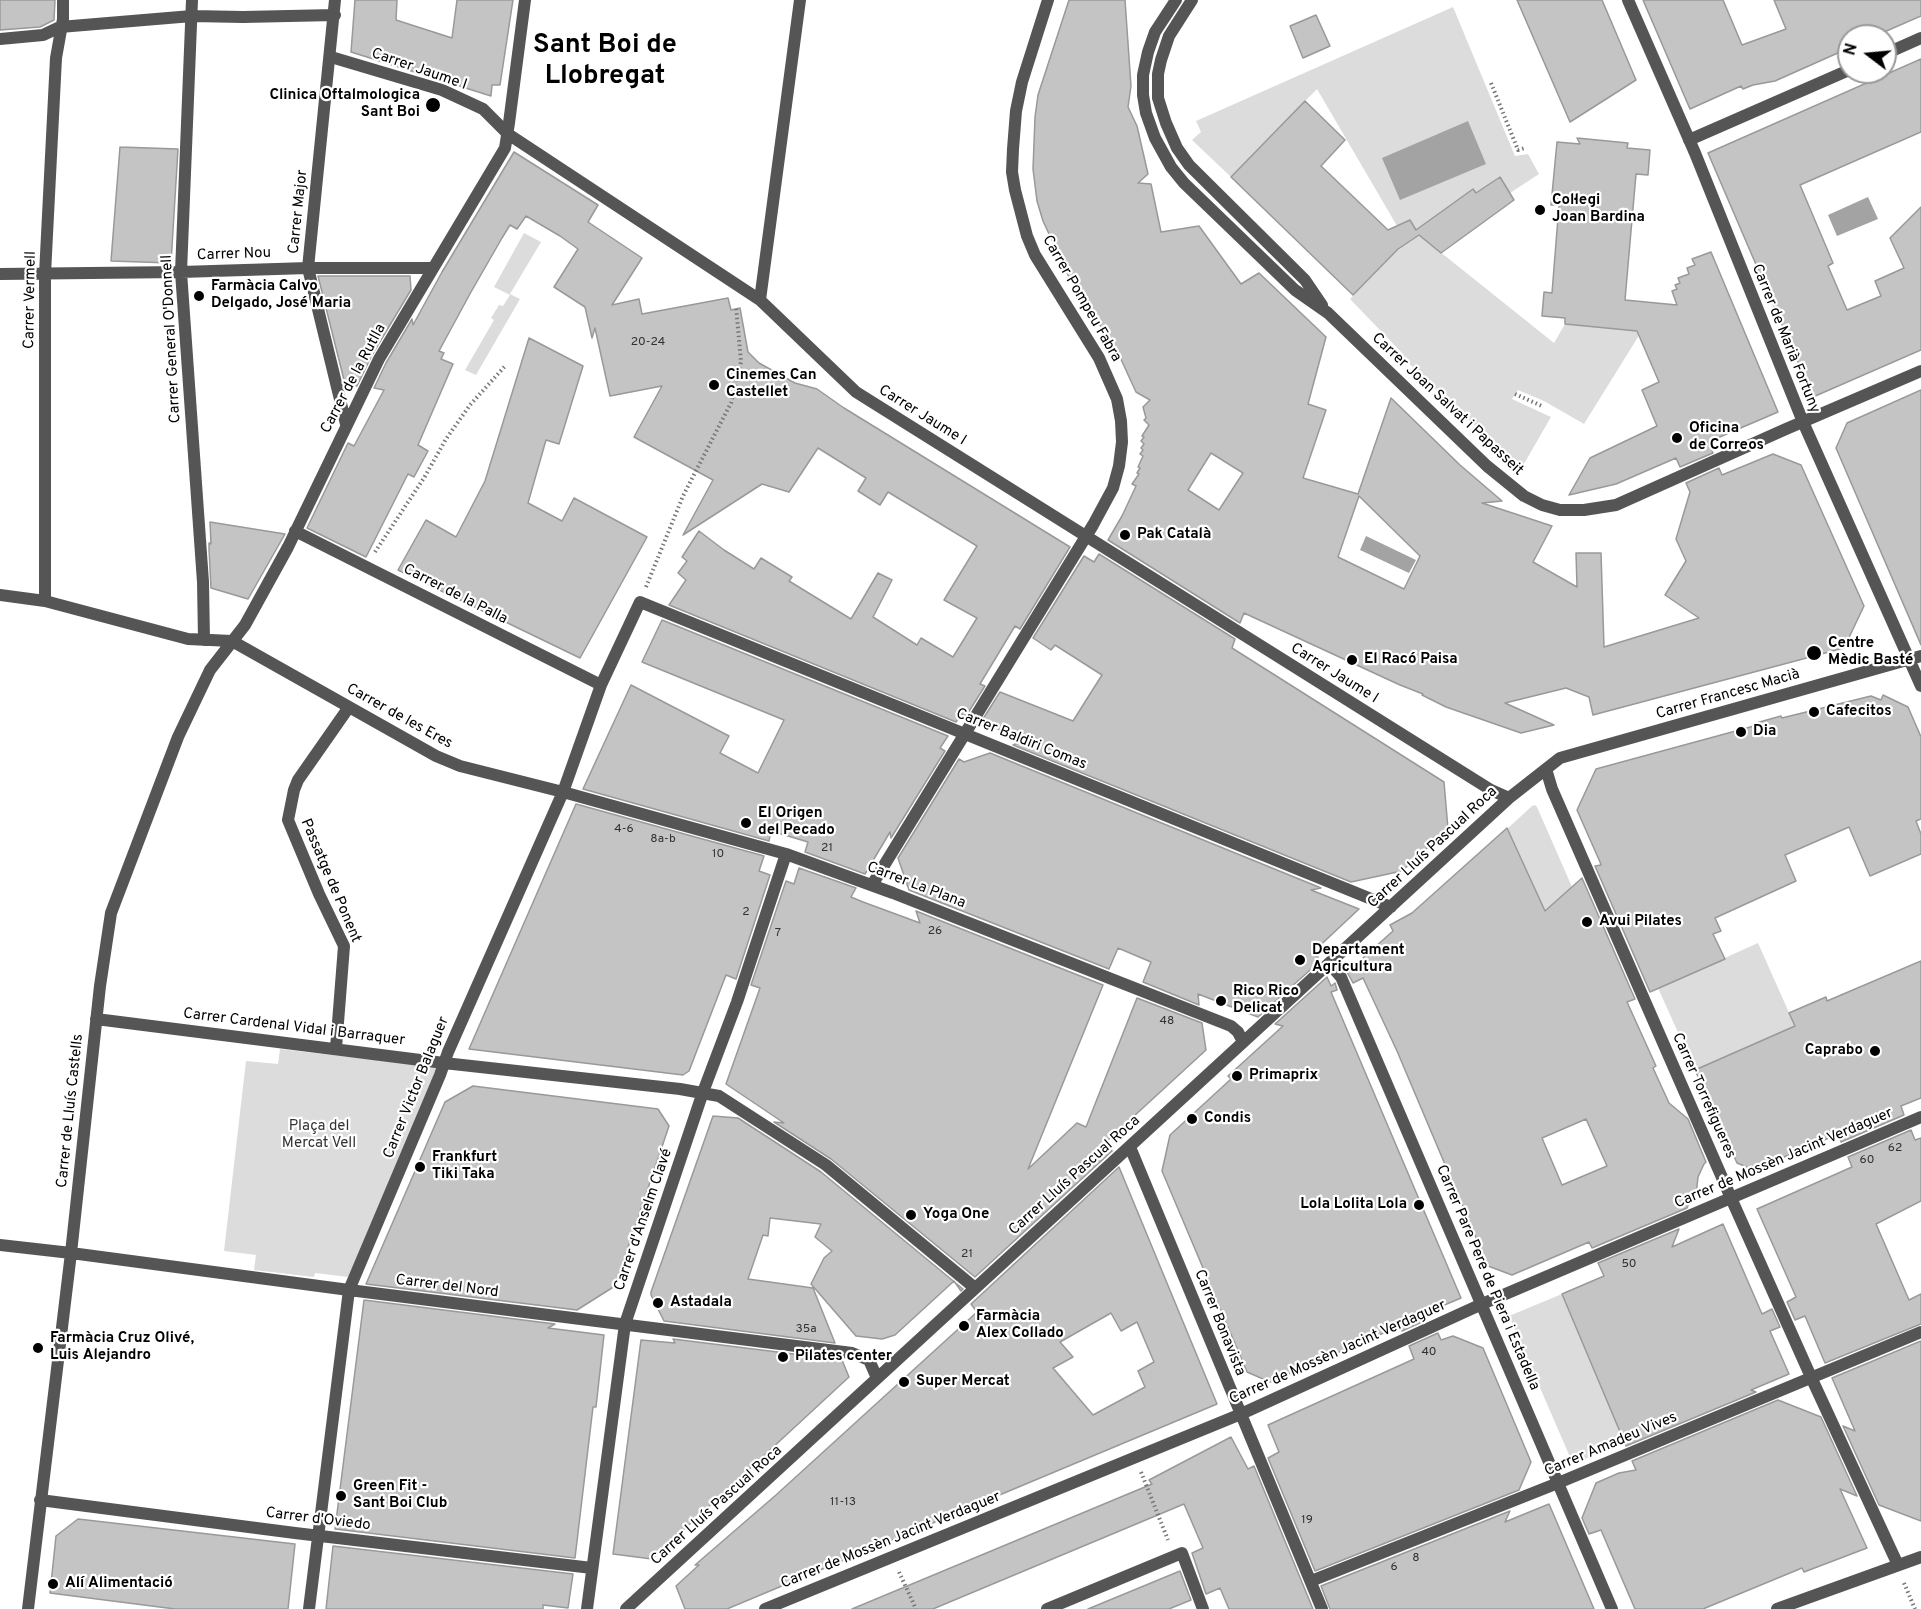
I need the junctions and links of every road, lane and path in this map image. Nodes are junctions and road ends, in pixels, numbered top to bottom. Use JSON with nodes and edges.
{"nodes":[{"id":1,"x":63,"y":0,"type":"edge"},
{"id":2,"x":192,"y":0,"type":"edge"},
{"id":3,"x":335,"y":0,"type":"edge"},
{"id":4,"x":525,"y":0,"type":"edge"},
{"id":5,"x":800,"y":0,"type":"edge"},
{"id":6,"x":1048,"y":0,"type":"edge"},
{"id":7,"x":1176,"y":0,"type":"edge"},
{"id":8,"x":1192,"y":0,"type":"edge"},
{"id":9,"x":1628,"y":0,"type":"edge"},
{"id":10,"x":335,"y":15,"type":"junction"},
{"id":11,"x":192,"y":16,"type":"junction"},
{"id":12,"x":60,"y":27,"type":"junction"},
{"id":13,"x":1921,"y":38,"type":"edge"},
{"id":14,"x":0,"y":39,"type":"edge"},
{"id":15,"x":1897,"y":49,"type":"edge"},
{"id":16,"x":331,"y":57,"type":"junction"},
{"id":17,"x":1837,"y":75,"type":"edge"},
{"id":18,"x":1491,"y":83,"type":"dead end"},
{"id":19,"x":508,"y":134,"type":"junction"},
{"id":20,"x":1689,"y":141,"type":"junction"},
{"id":21,"x":1525,"y":148,"type":"dead end"},
{"id":22,"x":308,"y":268,"type":"junction"},
{"id":23,"x":432,"y":268,"type":"junction"},
{"id":24,"x":181,"y":272,"type":"junction"},
{"id":25,"x":0,"y":273,"type":"edge"},
{"id":26,"x":45,"y":274,"type":"junction"},
{"id":27,"x":734,"y":282,"type":"junction"},
{"id":28,"x":760,"y":300,"type":"junction"},
{"id":29,"x":1328,"y":313,"type":"junction"},
{"id":30,"x":506,"y":365,"type":"dead end"},
{"id":31,"x":1921,"y":371,"type":"edge"},
{"id":32,"x":1515,"y":394,"type":"dead end"},
{"id":33,"x":1542,"y":406,"type":"dead end"},
{"id":34,"x":1803,"y":423,"type":"junction"},
{"id":35,"x":346,"y":424,"type":"junction"},
{"id":36,"x":296,"y":531,"type":"junction"},
{"id":37,"x":1086,"y":537,"type":"junction"},
{"id":38,"x":366,"y":568,"type":"junction"},
{"id":39,"x":0,"y":596,"type":"edge"},
{"id":40,"x":45,"y":601,"type":"junction"},
{"id":41,"x":640,"y":602,"type":"junction"},
{"id":42,"x":204,"y":640,"type":"junction"},
{"id":43,"x":232,"y":642,"type":"junction"},
{"id":44,"x":1916,"y":658,"type":"edge"},
{"id":45,"x":601,"y":685,"type":"junction"},
{"id":46,"x":1921,"y":686,"type":"edge"},
{"id":47,"x":348,"y":707,"type":"junction"},
{"id":48,"x":964,"y":733,"type":"junction"},
{"id":49,"x":1546,"y":769,"type":"junction"},
{"id":50,"x":563,"y":792,"type":"junction"},
{"id":51,"x":1509,"y":798,"type":"junction"},
{"id":52,"x":786,"y":854,"type":"junction"},
{"id":53,"x":872,"y":885,"type":"junction"},
{"id":54,"x":1391,"y":907,"type":"junction"},
{"id":55,"x":1327,"y":966,"type":"junction"},
{"id":56,"x":96,"y":1019,"type":"junction"},
{"id":57,"x":1243,"y":1042,"type":"junction"},
{"id":58,"x":336,"y":1048,"type":"junction"},
{"id":59,"x":444,"y":1063,"type":"junction"},
{"id":60,"x":703,"y":1092,"type":"junction"},
{"id":61,"x":1921,"y":1117,"type":"edge"},
{"id":62,"x":1130,"y":1147,"type":"junction"},
{"id":63,"x":1731,"y":1198,"type":"junction"},
{"id":64,"x":0,"y":1245,"type":"edge"},
{"id":65,"x":71,"y":1253,"type":"junction"},
{"id":66,"x":975,"y":1288,"type":"junction"},
{"id":67,"x":349,"y":1290,"type":"junction"},
{"id":68,"x":1482,"y":1304,"type":"junction"},
{"id":69,"x":625,"y":1324,"type":"junction"},
{"id":70,"x":1921,"y":1332,"type":"edge"},
{"id":71,"x":1811,"y":1377,"type":"junction"},
{"id":72,"x":877,"y":1378,"type":"junction"},
{"id":73,"x":1241,"y":1414,"type":"junction"},
{"id":74,"x":1558,"y":1483,"type":"junction"},
{"id":75,"x":1149,"y":1492,"type":"dead end"},
{"id":76,"x":40,"y":1500,"type":"junction"},
{"id":77,"x":1164,"y":1530,"type":"dead end"},
{"id":78,"x":317,"y":1535,"type":"junction"},
{"id":79,"x":892,"y":1557,"type":"junction"},
{"id":80,"x":1921,"y":1557,"type":"edge"},
{"id":81,"x":1898,"y":1565,"type":"junction"},
{"id":82,"x":592,"y":1568,"type":"junction"},
{"id":83,"x":1311,"y":1581,"type":"junction"},
{"id":84,"x":28,"y":1609,"type":"edge"},
{"id":85,"x":309,"y":1609,"type":"edge"},
{"id":86,"x":587,"y":1609,"type":"edge"},
{"id":87,"x":626,"y":1609,"type":"edge"},
{"id":88,"x":765,"y":1609,"type":"edge"},
{"id":89,"x":916,"y":1609,"type":"edge"},
{"id":90,"x":1047,"y":1609,"type":"edge"},
{"id":91,"x":1203,"y":1609,"type":"edge"},
{"id":92,"x":1322,"y":1609,"type":"edge"},
{"id":93,"x":1612,"y":1609,"type":"edge"},
{"id":94,"x":1777,"y":1609,"type":"edge"},
{"id":95,"x":1914,"y":1609,"type":"edge"}],
"edges":[{"from":1,"to":12,"type":"street","name":"Carrer Vermell"},
{"from":2,"to":11,"type":"street","name":"Carrer General O'Donnell"},
{"from":3,"to":10,"type":"street","name":"Carrer Major"},
{"from":4,"to":19,"type":"street","name":"Carrer de la Rutlla"},
{"from":5,"to":28,"type":"street"},
{"from":6,"to":37,"type":"street","name":"Carrer Pompeu Fabra"},
{"from":7,"to":29,"type":"street","name":"Carrer Joan Salvat i Papasseit"},
{"from":8,"to":29,"type":"street","name":"Carrer Joan Salvat i Papasseit"},
{"from":9,"to":20,"type":"street","name":"Carrer de Marià Fortuny"},
{"from":10,"to":11,"type":"street"},
{"from":10,"to":16,"type":"street","name":"Carrer Major"},
{"from":11,"to":12,"type":"street"},
{"from":11,"to":24,"type":"street","name":"Carrer General O'Donnell"},
{"from":12,"to":14,"type":"street"},
{"from":12,"to":26,"type":"street","name":"Carrer Vermell"},
{"from":13,"to":15,"type":"street"},
{"from":16,"to":19,"type":"street","name":"Carrer Jaume I"},
{"from":16,"to":22,"type":"street","name":"Carrer Major"},
{"from":17,"to":20,"type":"street"},
{"from":18,"to":21,"type":"path"},
{"from":19,"to":23,"type":"street","name":"Carrer de la Rutlla"},
{"from":19,"to":27,"type":"street","name":"Carrer Jaume I"},
{"from":20,"to":34,"type":"street","name":"Carrer de Marià Fortuny"},
{"from":22,"to":23,"type":"street","name":"Carrer Nou"},
{"from":22,"to":24,"type":"street","name":"Carrer Nou"},
{"from":22,"to":35,"type":"street","name":"Carrer Major"},
{"from":23,"to":35,"type":"street","name":"Carrer de la Rutlla"},
{"from":24,"to":26,"type":"street","name":"Carrer Nou"},
{"from":24,"to":42,"type":"street","name":"Carrer General O'Donnell"},
{"from":25,"to":26,"type":"street","name":"Carrer Nou"},
{"from":26,"to":40,"type":"street","name":"Carrer Vermell"},
{"from":27,"to":28,"type":"street","name":"Carrer Jaume I"},
{"from":27,"to":41,"type":"path"},
{"from":28,"to":37,"type":"street","name":"Carrer Jaume I"},
{"from":29,"to":34,"type":"street","name":"Carrer Joan Salvat i Papasseit"},
{"from":30,"to":38,"type":"path"},
{"from":31,"to":34,"type":"street","name":"Carrer Joan Salvat i Papasseit"},
{"from":32,"to":33,"type":"path"},
{"from":34,"to":44,"type":"street","name":"Carrer de Marià Fortuny"},
{"from":35,"to":36,"type":"street","name":"Carrer de la Rutlla"},
{"from":36,"to":38,"type":"street","name":"Carrer de la Palla"},
{"from":36,"to":43,"type":"street","name":"Carrer de la Rutlla"},
{"from":37,"to":48,"type":"street","name":"Carrer Pompeu Fabra"},
{"from":37,"to":51,"type":"street","name":"Carrer Jaume I"},
{"from":38,"to":45,"type":"street","name":"Carrer de la Palla"},
{"from":39,"to":40,"type":"street"},
{"from":40,"to":42,"type":"street"},
{"from":41,"to":45,"type":"street","name":"Carrer Victor Balaguer"},
{"from":41,"to":48,"type":"street","name":"Carrer Baldiri Comas"},
{"from":42,"to":43,"type":"street"},
{"from":43,"to":47,"type":"street","name":"Carrer de les Eres"},
{"from":43,"to":56,"type":"street","name":"Carrer de Lluís Castells"},
{"from":44,"to":46,"type":"street","name":"Carrer de Marià Fortuny"},
{"from":44,"to":49,"type":"street","name":"Carrer Francesc Macià"},
{"from":45,"to":50,"type":"street","name":"Carrer Victor Balaguer"},
{"from":47,"to":50,"type":"street","name":"Carrer de les Eres"},
{"from":47,"to":58,"type":"street","name":"Passatge de Ponent"},
{"from":48,"to":53,"type":"street","name":"Carrer Pompeu Fabra"},
{"from":48,"to":54,"type":"street","name":"Carrer Baldiri Comas"},
{"from":49,"to":51,"type":"street","name":"Carrer Lluís Pascual Roca"},
{"from":49,"to":63,"type":"street","name":"Carrer Torrefigueres"},
{"from":50,"to":52,"type":"street","name":"Carrer La Plana"},
{"from":50,"to":59,"type":"street","name":"Carrer Victor Balaguer"},
{"from":51,"to":54,"type":"street","name":"Carrer Lluís Pascual Roca"},
{"from":52,"to":53,"type":"street","name":"Carrer La Plana"},
{"from":52,"to":60,"type":"street","name":"Carrer d'Anselm Clavé"},
{"from":53,"to":57,"type":"street","name":"Carrer La Plana"},
{"from":54,"to":55,"type":"street","name":"Carrer Lluís Pascual Roca"},
{"from":55,"to":57,"type":"street","name":"Carrer Lluís Pascual Roca"},
{"from":55,"to":68,"type":"street","name":"Carrer Pare Pere de Piera i Estadella"},
{"from":56,"to":58,"type":"street","name":"Carrer Cardenal Vidal i Barraquer"},
{"from":56,"to":65,"type":"street","name":"Carrer de Lluís Castells"},
{"from":57,"to":62,"type":"street","name":"Carrer Lluís Pascual Roca"},
{"from":58,"to":59,"type":"street","name":"Carrer Cardenal Vidal i Barraquer"},
{"from":59,"to":60,"type":"street","name":"Carrer Cardenal Vidal i Barraquer"},
{"from":59,"to":67,"type":"street","name":"Carrer Victor Balaguer"},
{"from":60,"to":66,"type":"street","name":"Carrer Cardenal Vidal i Barraquer"},
{"from":60,"to":69,"type":"street","name":"Carrer d'Anselm Clavé"},
{"from":61,"to":63,"type":"street","name":"Carrer de Mossèn Jacint Verdaguer"},
{"from":62,"to":66,"type":"street","name":"Carrer Lluís Pascual Roca"},
{"from":62,"to":73,"type":"street","name":"Carrer Bonavista"},
{"from":63,"to":68,"type":"street","name":"Carrer de Mossèn Jacint Verdaguer"},
{"from":63,"to":71,"type":"street","name":"Carrer Torrefigueres"},
{"from":64,"to":65,"type":"street","name":"Carrer del Nord"},
{"from":65,"to":67,"type":"street","name":"Carrer del Nord"},
{"from":65,"to":76,"type":"street","name":"Carrer de Lluís Castells"},
{"from":66,"to":72,"type":"street","name":"Carrer Lluís Pascual Roca"},
{"from":67,"to":69,"type":"street","name":"Carrer del Nord"},
{"from":67,"to":78,"type":"street","name":"Carrer Victor Balaguer"},
{"from":68,"to":73,"type":"street","name":"Carrer de Mossèn Jacint Verdaguer"},
{"from":68,"to":74,"type":"street","name":"Carrer Pare Pere de Piera i Estadella"},
{"from":69,"to":72,"type":"street","name":"Carrer del Nord"},
{"from":69,"to":82,"type":"street","name":"Carrer d'Anselm Clavé"},
{"from":70,"to":71,"type":"street","name":"Carrer Amadeu Vives"},
{"from":71,"to":74,"type":"street","name":"Carrer Amadeu Vives"},
{"from":71,"to":81,"type":"street","name":"Carrer Torrefigueres"},
{"from":72,"to":87,"type":"street","name":"Carrer Lluís Pascual Roca"},
{"from":73,"to":79,"type":"street","name":"Carrer de Mossèn Jacint Verdaguer"},
{"from":73,"to":83,"type":"street","name":"Carrer Bonavista"},
{"from":74,"to":83,"type":"street","name":"Carrer Amadeu Vives"},
{"from":74,"to":93,"type":"street","name":"Carrer Pare Pere de Piera i Estadella"},
{"from":75,"to":77,"type":"path"},
{"from":76,"to":78,"type":"street","name":"Carrer d'Oviedo"},
{"from":76,"to":84,"type":"street","name":"Carrer de Lluís Castells"},
{"from":78,"to":82,"type":"street","name":"Carrer d'Oviedo"},
{"from":78,"to":85,"type":"street","name":"Carrer Victor Balaguer"},
{"from":79,"to":88,"type":"street","name":"Carrer de Mossèn Jacint Verdaguer"},
{"from":79,"to":89,"type":"path"},
{"from":80,"to":81,"type":"street"},
{"from":81,"to":94,"type":"street"},
{"from":81,"to":95,"type":"path"},
{"from":82,"to":86,"type":"street","name":"Carrer d'Anselm Clavé"},
{"from":83,"to":92,"type":"street","name":"Carrer Bonavista"},
{"from":90,"to":91,"type":"street"}]}
